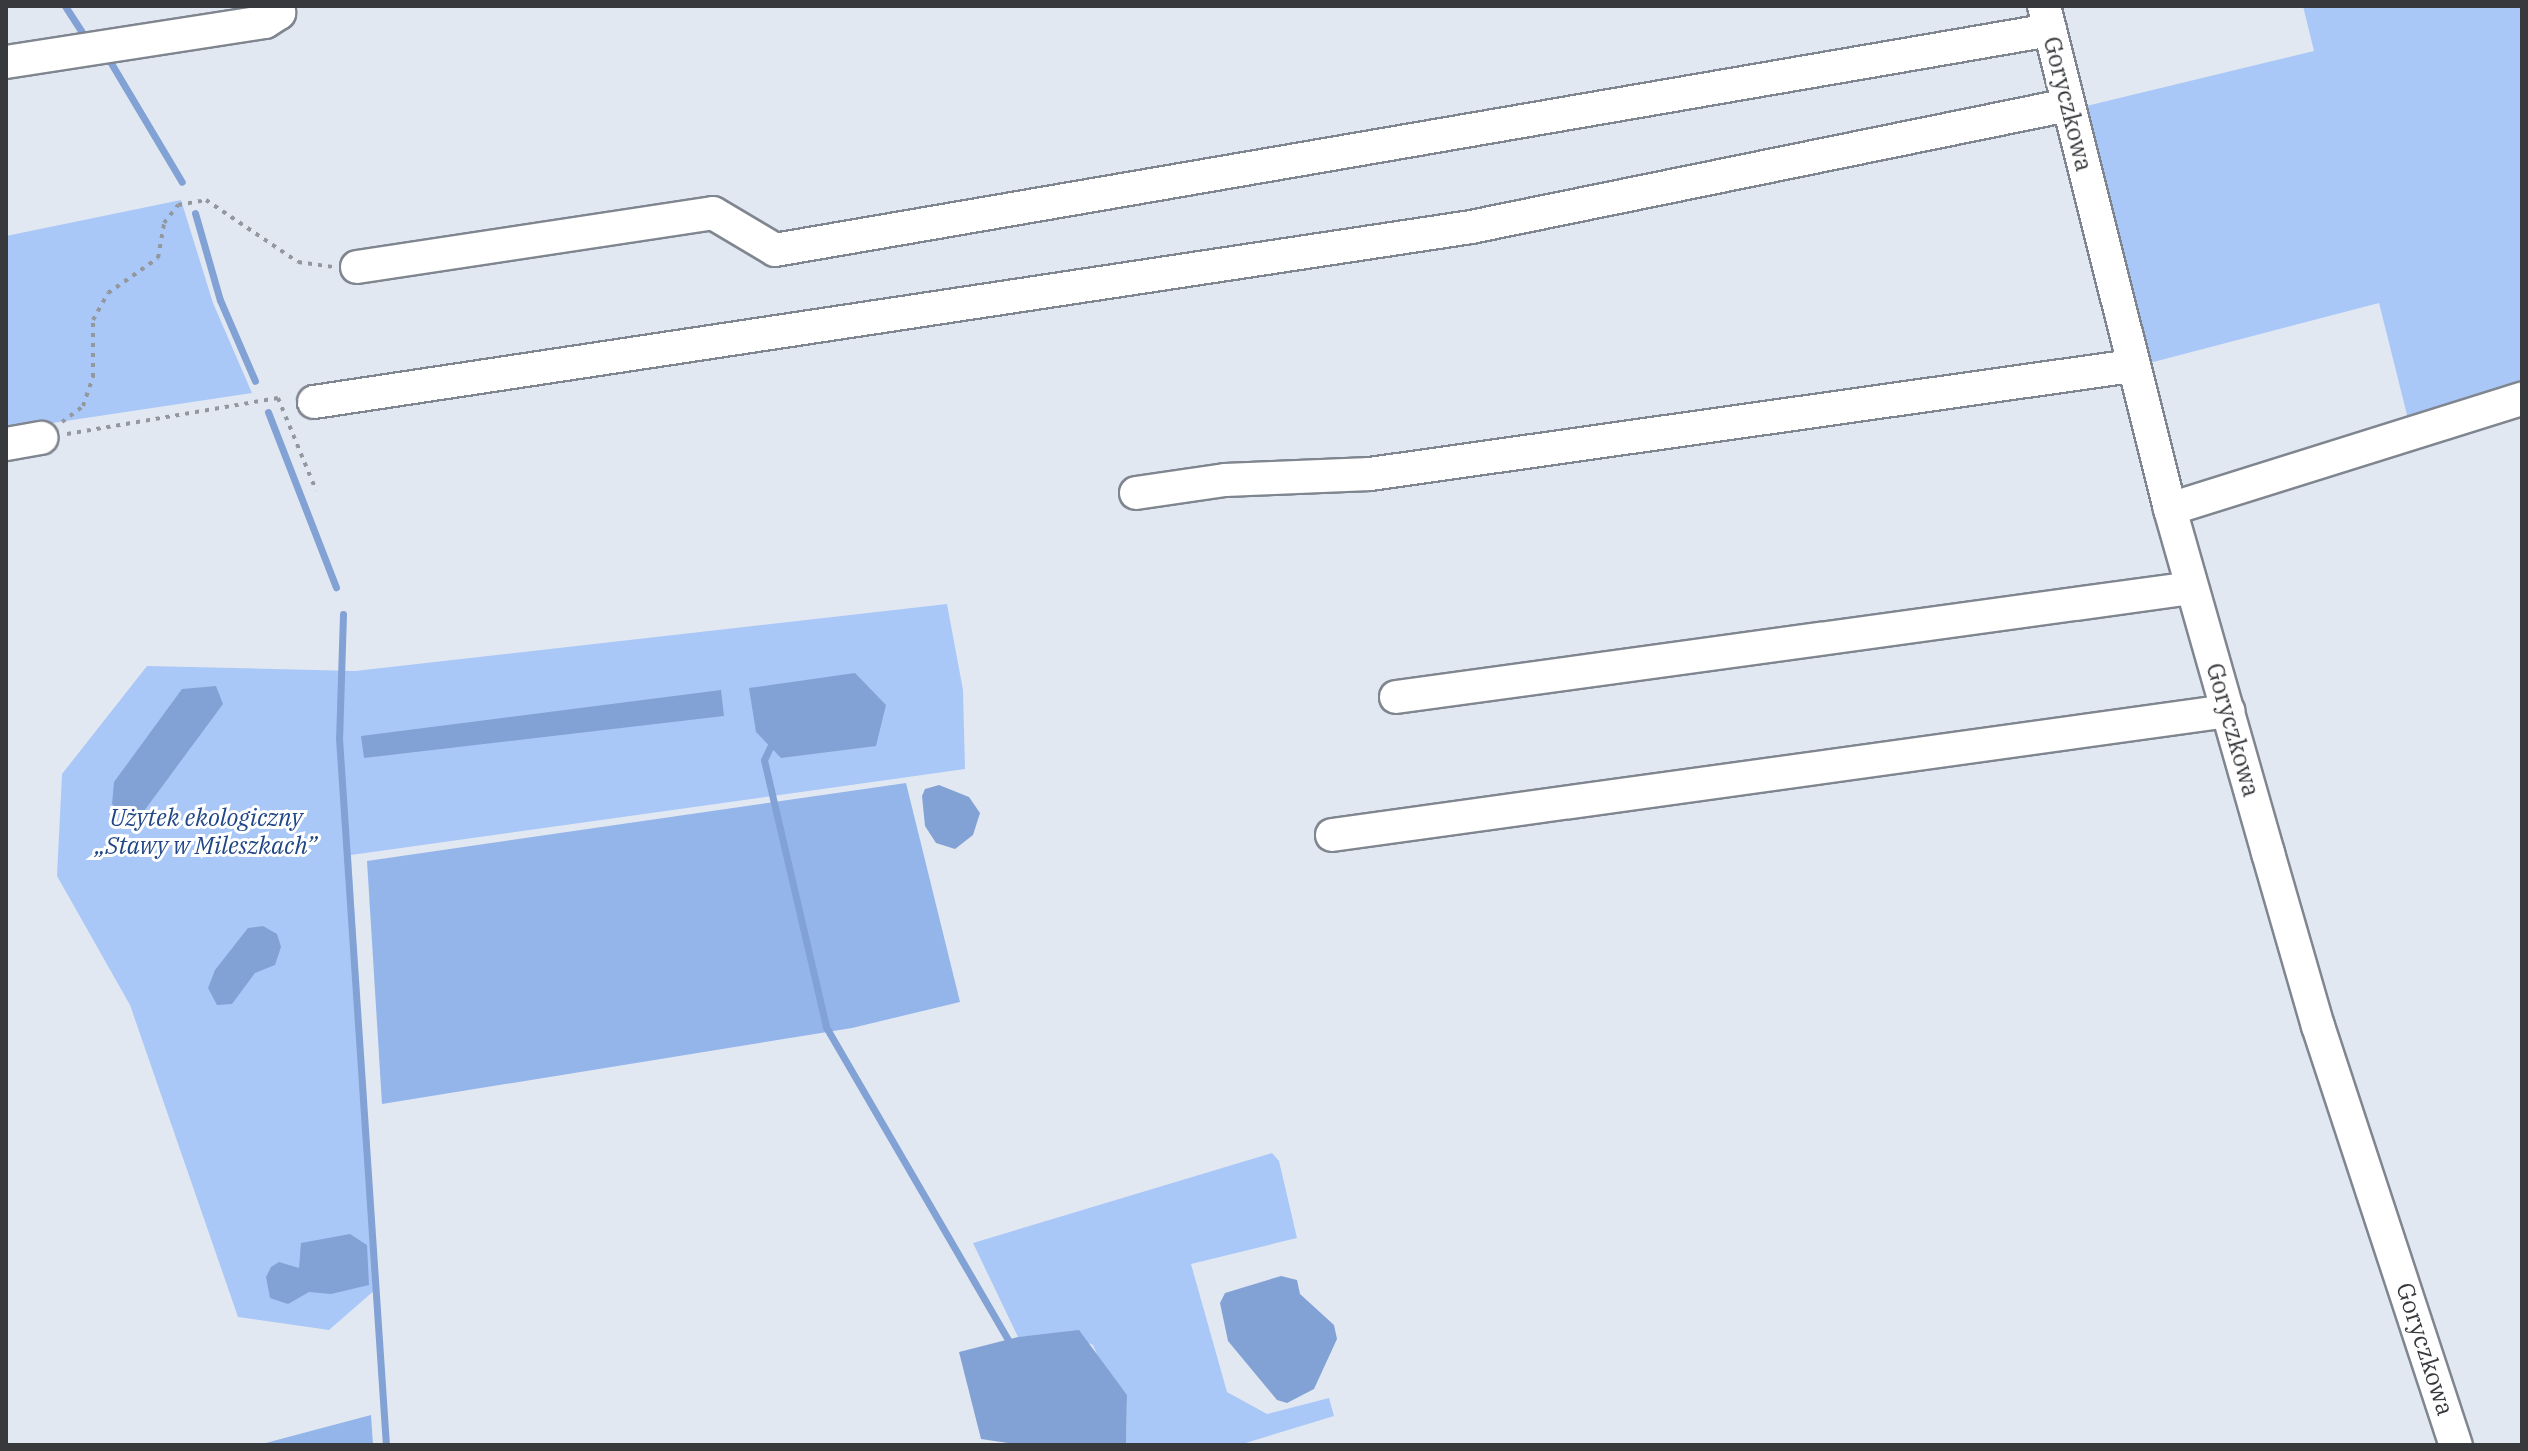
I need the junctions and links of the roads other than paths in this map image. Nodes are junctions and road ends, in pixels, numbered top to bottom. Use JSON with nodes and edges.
{"nodes":[{"id":1,"x":278,"y":6,"type":"edge"},
{"id":2,"x":2047,"y":18,"type":"edge"},
{"id":3,"x":6,"y":62,"type":"edge"},
{"id":4,"x":2068,"y":105,"type":"junction"},
{"id":5,"x":357,"y":267,"type":"road end"},
{"id":6,"x":2132,"y":366,"type":"junction"},
{"id":7,"x":2522,"y":399,"type":"edge"},
{"id":8,"x":314,"y":402,"type":"dead end"},
{"id":9,"x":41,"y":438,"type":"road end"},
{"id":10,"x":6,"y":444,"type":"edge"},
{"id":11,"x":1136,"y":493,"type":"dead end"},
{"id":12,"x":2170,"y":509,"type":"junction"},
{"id":13,"x":2192,"y":588,"type":"junction"},
{"id":14,"x":1396,"y":697,"type":"dead end"},
{"id":15,"x":2228,"y":711,"type":"junction"},
{"id":16,"x":1332,"y":835,"type":"dead end"},
{"id":17,"x":2456,"y":1445,"type":"edge"}],
"edges":[{"from":1,"to":3,"type":"street"},
{"from":2,"to":4,"type":"street","name":"Goryczkowa"},
{"from":2,"to":5,"type":"street"},
{"from":4,"to":6,"type":"street","name":"Goryczkowa"},
{"from":4,"to":8,"type":"street"},
{"from":6,"to":11,"type":"street"},
{"from":6,"to":12,"type":"street","name":"Goryczkowa"},
{"from":7,"to":12,"type":"street"},
{"from":9,"to":10,"type":"street"},
{"from":12,"to":13,"type":"street","name":"Goryczkowa"},
{"from":13,"to":14,"type":"street"},
{"from":13,"to":15,"type":"street","name":"Goryczkowa"},
{"from":15,"to":16,"type":"street"},
{"from":15,"to":17,"type":"street","name":"Goryczkowa"}]}
